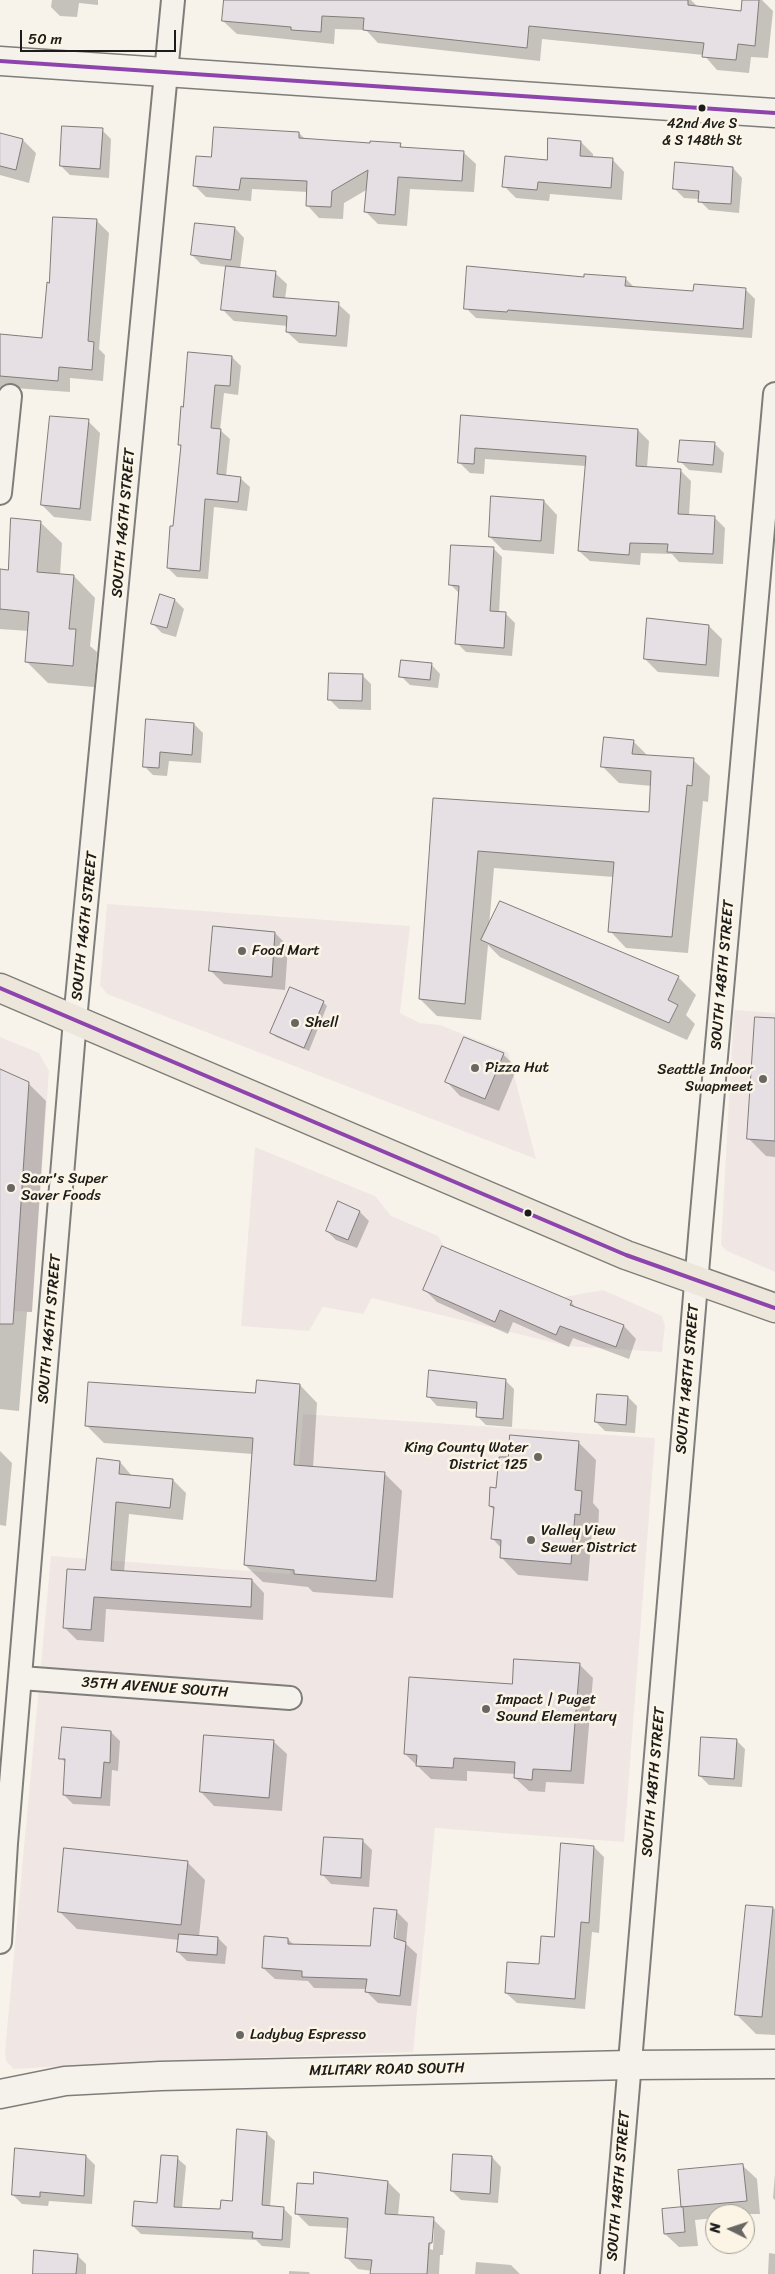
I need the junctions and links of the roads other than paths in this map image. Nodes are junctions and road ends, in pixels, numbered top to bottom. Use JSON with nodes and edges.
{"nodes":[{"id":1,"x":173,"y":0,"type":"edge"},
{"id":2,"x":0,"y":61,"type":"edge"},
{"id":3,"x":167,"y":73,"type":"junction"},
{"id":4,"x":775,"y":113,"type":"edge"},
{"id":5,"x":775,"y":394,"type":"edge"},
{"id":6,"x":10,"y":396,"type":"dead end"},
{"id":7,"x":0,"y":493,"type":"edge"},
{"id":8,"x":0,"y":988,"type":"edge"},
{"id":9,"x":75,"y":1020,"type":"junction"},
{"id":10,"x":697,"y":1279,"type":"junction"},
{"id":11,"x":775,"y":1308,"type":"edge"},
{"id":12,"x":21,"y":1678,"type":"junction"},
{"id":13,"x":290,"y":1698,"type":"dead end"},
{"id":14,"x":0,"y":1942,"type":"edge"},
{"id":15,"x":775,"y":2064,"type":"edge"},
{"id":16,"x":629,"y":2065,"type":"junction"},
{"id":17,"x":0,"y":2094,"type":"edge"},
{"id":18,"x":612,"y":2274,"type":"edge"}],
"edges":[{"from":1,"to":3,"type":"street","name":"SOUTH 146TH STREET"},
{"from":2,"to":3,"type":"street"},
{"from":3,"to":4,"type":"street"},
{"from":3,"to":9,"type":"street","name":"SOUTH 146TH STREET"},
{"from":5,"to":10,"type":"street","name":"SOUTH 148TH STREET"},
{"from":6,"to":7,"type":"street"},
{"from":8,"to":9,"type":"main road"},
{"from":9,"to":10,"type":"main road"},
{"from":9,"to":12,"type":"street","name":"SOUTH 146TH STREET"},
{"from":10,"to":11,"type":"main road"},
{"from":10,"to":16,"type":"street","name":"SOUTH 148TH STREET"},
{"from":12,"to":13,"type":"street","name":"35TH AVENUE SOUTH"},
{"from":12,"to":14,"type":"street","name":"SOUTH 146TH STREET"},
{"from":15,"to":16,"type":"street","name":"MILITARY ROAD SOUTH"},
{"from":16,"to":17,"type":"street","name":"MILITARY ROAD SOUTH"},
{"from":16,"to":18,"type":"street","name":"SOUTH 148TH STREET"}]}
